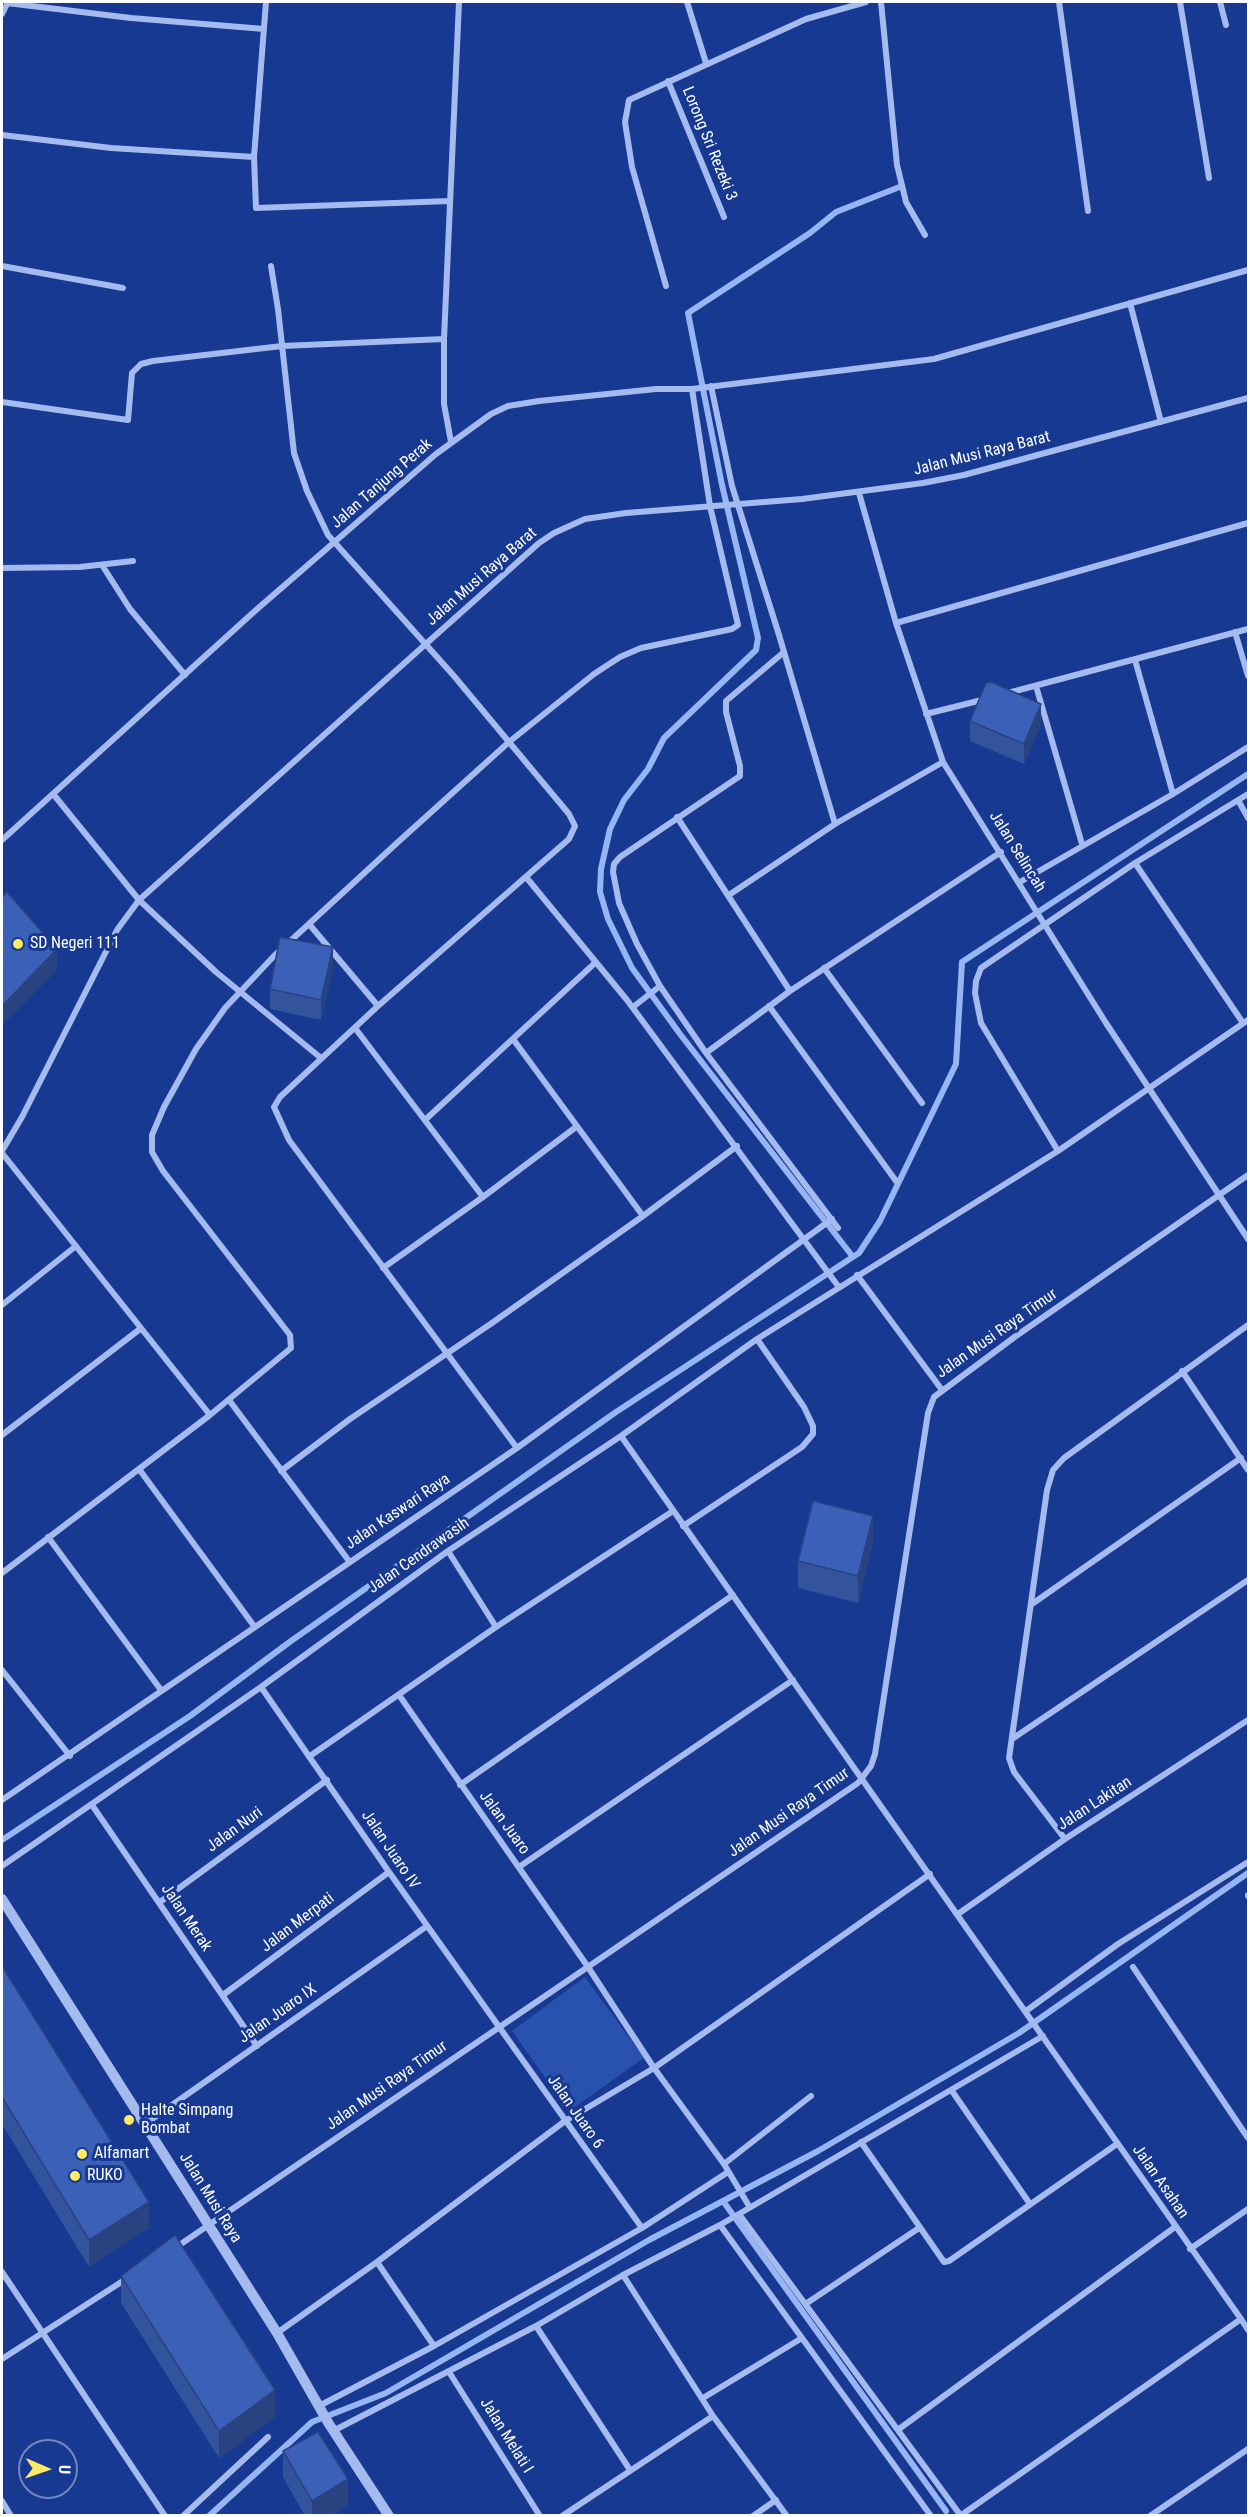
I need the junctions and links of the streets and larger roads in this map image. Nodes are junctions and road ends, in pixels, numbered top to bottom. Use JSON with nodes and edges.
{"nodes":[{"id":1,"x":8,"y":2,"type":"edge"},
{"id":2,"x":266,"y":2,"type":"edge"},
{"id":3,"x":459,"y":2,"type":"edge"},
{"id":4,"x":687,"y":2,"type":"edge"},
{"id":5,"x":866,"y":2,"type":"edge"},
{"id":6,"x":881,"y":2,"type":"edge"},
{"id":7,"x":1059,"y":2,"type":"edge"},
{"id":8,"x":1180,"y":2,"type":"edge"},
{"id":9,"x":1220,"y":2,"type":"edge"},
{"id":10,"x":2,"y":14,"type":"edge"},
{"id":11,"x":1226,"y":25,"type":"dead end"},
{"id":12,"x":264,"y":29,"type":"junction"},
{"id":13,"x":706,"y":63,"type":"junction"},
{"id":14,"x":668,"y":81,"type":"junction"},
{"id":15,"x":2,"y":135,"type":"edge"},
{"id":16,"x":254,"y":157,"type":"junction"},
{"id":17,"x":1209,"y":178,"type":"dead end"},
{"id":18,"x":450,"y":201,"type":"junction"},
{"id":19,"x":1088,"y":211,"type":"dead end"},
{"id":20,"x":724,"y":217,"type":"dead end"},
{"id":21,"x":925,"y":235,"type":"dead end"},
{"id":22,"x":2,"y":266,"type":"edge"},
{"id":23,"x":271,"y":266,"type":"dead end"},
{"id":24,"x":1248,"y":270,"type":"edge"},
{"id":25,"x":666,"y":286,"type":"dead end"},
{"id":26,"x":123,"y":288,"type":"dead end"},
{"id":27,"x":1130,"y":303,"type":"junction"},
{"id":28,"x":444,"y":339,"type":"junction"},
{"id":29,"x":282,"y":346,"type":"junction"},
{"id":30,"x":709,"y":386,"type":"junction"},
{"id":31,"x":693,"y":388,"type":"junction"},
{"id":32,"x":1248,"y":398,"type":"edge"},
{"id":33,"x":2,"y":402,"type":"edge"},
{"id":34,"x":1161,"y":422,"type":"junction"},
{"id":35,"x":451,"y":442,"type":"junction"},
{"id":36,"x":860,"y":492,"type":"junction"},
{"id":37,"x":736,"y":504,"type":"junction"},
{"id":38,"x":712,"y":506,"type":"junction"},
{"id":39,"x":1248,"y":523,"type":"edge"},
{"id":40,"x":334,"y":543,"type":"junction"},
{"id":41,"x":133,"y":561,"type":"dead end"},
{"id":42,"x":102,"y":565,"type":"junction"},
{"id":43,"x":2,"y":568,"type":"edge"},
{"id":44,"x":896,"y":623,"type":"junction"},
{"id":45,"x":1248,"y":629,"type":"edge"},
{"id":46,"x":1235,"y":632,"type":"junction"},
{"id":47,"x":426,"y":644,"type":"junction"},
{"id":48,"x":784,"y":652,"type":"junction"},
{"id":49,"x":1135,"y":660,"type":"junction"},
{"id":50,"x":185,"y":675,"type":"junction"},
{"id":51,"x":1248,"y":676,"type":"edge"},
{"id":52,"x":1036,"y":686,"type":"junction"},
{"id":53,"x":1003,"y":694,"type":"edge"},
{"id":54,"x":992,"y":697,"type":"edge"},
{"id":55,"x":926,"y":714,"type":"junction"},
{"id":56,"x":509,"y":742,"type":"junction"},
{"id":57,"x":1248,"y":747,"type":"edge"},
{"id":58,"x":943,"y":762,"type":"junction"},
{"id":59,"x":1173,"y":794,"type":"junction"},
{"id":60,"x":1248,"y":794,"type":"edge"},
{"id":61,"x":54,"y":795,"type":"junction"},
{"id":62,"x":1238,"y":800,"type":"junction"},
{"id":63,"x":677,"y":817,"type":"junction"},
{"id":64,"x":1248,"y":818,"type":"edge"},
{"id":65,"x":835,"y":824,"type":"junction"},
{"id":66,"x":2,"y":840,"type":"edge"},
{"id":67,"x":1082,"y":844,"type":"junction"},
{"id":68,"x":1001,"y":852,"type":"junction"},
{"id":69,"x":1135,"y":863,"type":"junction"},
{"id":70,"x":526,"y":877,"type":"junction"},
{"id":71,"x":1020,"y":882,"type":"junction"},
{"id":72,"x":729,"y":895,"type":"junction"},
{"id":73,"x":139,"y":900,"type":"junction"},
{"id":74,"x":1045,"y":923,"type":"junction"},
{"id":75,"x":309,"y":924,"type":"junction"},
{"id":76,"x":596,"y":962,"type":"junction"},
{"id":77,"x":824,"y":968,"type":"junction"},
{"id":78,"x":658,"y":987,"type":"junction"},
{"id":79,"x":240,"y":991,"type":"junction"},
{"id":80,"x":790,"y":991,"type":"junction"},
{"id":81,"x":378,"y":1006,"type":"junction"},
{"id":82,"x":769,"y":1006,"type":"junction"},
{"id":83,"x":633,"y":1007,"type":"junction"},
{"id":84,"x":1246,"y":1022,"type":"edge"},
{"id":85,"x":355,"y":1028,"type":"junction"},
{"id":86,"x":513,"y":1039,"type":"junction"},
{"id":87,"x":705,"y":1053,"type":"junction"},
{"id":88,"x":321,"y":1059,"type":"junction"},
{"id":89,"x":1150,"y":1090,"type":"junction"},
{"id":90,"x":922,"y":1103,"type":"dead end"},
{"id":91,"x":425,"y":1120,"type":"junction"},
{"id":92,"x":576,"y":1127,"type":"junction"},
{"id":93,"x":736,"y":1146,"type":"junction"},
{"id":94,"x":1058,"y":1151,"type":"junction"},
{"id":95,"x":2,"y":1152,"type":"edge"},
{"id":96,"x":1248,"y":1175,"type":"edge"},
{"id":97,"x":896,"y":1181,"type":"dead end"},
{"id":98,"x":1220,"y":1194,"type":"junction"},
{"id":99,"x":483,"y":1197,"type":"junction"},
{"id":100,"x":643,"y":1216,"type":"junction"},
{"id":101,"x":831,"y":1220,"type":"junction"},
{"id":102,"x":838,"y":1228,"type":"dead end"},
{"id":103,"x":804,"y":1238,"type":"junction"},
{"id":104,"x":1248,"y":1239,"type":"edge"},
{"id":105,"x":76,"y":1246,"type":"junction"},
{"id":106,"x":383,"y":1268,"type":"junction"},
{"id":107,"x":857,"y":1275,"type":"junction"},
{"id":108,"x":838,"y":1286,"type":"junction"},
{"id":109,"x":2,"y":1305,"type":"edge"},
{"id":110,"x":1248,"y":1325,"type":"edge"},
{"id":111,"x":140,"y":1329,"type":"junction"},
{"id":112,"x":757,"y":1340,"type":"junction"},
{"id":113,"x":447,"y":1353,"type":"junction"},
{"id":114,"x":1182,"y":1371,"type":"junction"},
{"id":115,"x":942,"y":1390,"type":"junction"},
{"id":116,"x":229,"y":1400,"type":"junction"},
{"id":117,"x":210,"y":1415,"type":"junction"},
{"id":118,"x":2,"y":1435,"type":"edge"},
{"id":119,"x":621,"y":1436,"type":"junction"},
{"id":120,"x":517,"y":1448,"type":"junction"},
{"id":121,"x":1241,"y":1458,"type":"junction"},
{"id":122,"x":139,"y":1469,"type":"junction"},
{"id":123,"x":1248,"y":1470,"type":"edge"},
{"id":124,"x":281,"y":1471,"type":"junction"},
{"id":125,"x":673,"y":1511,"type":"junction"},
{"id":126,"x":683,"y":1526,"type":"junction"},
{"id":127,"x":48,"y":1537,"type":"junction"},
{"id":128,"x":448,"y":1551,"type":"junction"},
{"id":129,"x":349,"y":1561,"type":"junction"},
{"id":130,"x":2,"y":1573,"type":"edge"},
{"id":131,"x":1248,"y":1580,"type":"edge"},
{"id":132,"x":733,"y":1595,"type":"junction"},
{"id":133,"x":1032,"y":1604,"type":"junction"},
{"id":134,"x":254,"y":1626,"type":"junction"},
{"id":135,"x":496,"y":1627,"type":"junction"},
{"id":136,"x":2,"y":1671,"type":"edge"},
{"id":137,"x":793,"y":1680,"type":"junction"},
{"id":138,"x":261,"y":1687,"type":"junction"},
{"id":139,"x":161,"y":1690,"type":"junction"},
{"id":140,"x":399,"y":1695,"type":"junction"},
{"id":141,"x":1248,"y":1720,"type":"edge"},
{"id":142,"x":1012,"y":1739,"type":"junction"},
{"id":143,"x":70,"y":1756,"type":"junction"},
{"id":144,"x":310,"y":1756,"type":"junction"},
{"id":145,"x":862,"y":1778,"type":"junction"},
{"id":146,"x":327,"y":1780,"type":"junction"},
{"id":147,"x":460,"y":1785,"type":"junction"},
{"id":148,"x":2,"y":1800,"type":"edge"},
{"id":149,"x":92,"y":1805,"type":"junction"},
{"id":150,"x":1065,"y":1839,"type":"junction"},
{"id":151,"x":1248,"y":1862,"type":"edge"},
{"id":152,"x":2,"y":1866,"type":"edge"},
{"id":153,"x":519,"y":1867,"type":"junction"},
{"id":154,"x":389,"y":1872,"type":"junction"},
{"id":155,"x":930,"y":1874,"type":"junction"},
{"id":156,"x":2,"y":1899,"type":"edge"},
{"id":157,"x":160,"y":1902,"type":"junction"},
{"id":158,"x":958,"y":1914,"type":"junction"},
{"id":159,"x":427,"y":1926,"type":"junction"},
{"id":160,"x":588,"y":1967,"type":"junction"},
{"id":161,"x":1133,"y":1967,"type":"dead end"},
{"id":162,"x":223,"y":1995,"type":"junction"},
{"id":163,"x":1026,"y":2011,"type":"junction"},
{"id":164,"x":500,"y":2025,"type":"junction"},
{"id":165,"x":1041,"y":2033,"type":"junction"},
{"id":166,"x":256,"y":2046,"type":"junction"},
{"id":167,"x":654,"y":2068,"type":"junction"},
{"id":168,"x":952,"y":2091,"type":"junction"},
{"id":169,"x":811,"y":2097,"type":"dead end"},
{"id":170,"x":565,"y":2121,"type":"junction"},
{"id":171,"x":145,"y":2124,"type":"junction"},
{"id":172,"x":1248,"y":2138,"type":"edge"},
{"id":173,"x":861,"y":2142,"type":"junction"},
{"id":174,"x":1118,"y":2144,"type":"junction"},
{"id":175,"x":724,"y":2164,"type":"junction"},
{"id":176,"x":728,"y":2172,"type":"junction"},
{"id":177,"x":748,"y":2203,"type":"junction"},
{"id":178,"x":1030,"y":2204,"type":"junction"},
{"id":179,"x":1248,"y":2209,"type":"edge"},
{"id":180,"x":738,"y":2215,"type":"junction"},
{"id":181,"x":723,"y":2224,"type":"junction"},
{"id":182,"x":210,"y":2226,"type":"junction"},
{"id":183,"x":1175,"y":2227,"type":"junction"},
{"id":184,"x":642,"y":2228,"type":"junction"},
{"id":185,"x":920,"y":2228,"type":"junction"},
{"id":186,"x":1190,"y":2249,"type":"junction"},
{"id":187,"x":170,"y":2251,"type":"edge"},
{"id":188,"x":377,"y":2262,"type":"junction"},
{"id":189,"x":2,"y":2272,"type":"edge"},
{"id":190,"x":623,"y":2275,"type":"junction"},
{"id":191,"x":131,"y":2276,"type":"edge"},
{"id":192,"x":807,"y":2303,"type":"junction"},
{"id":193,"x":1240,"y":2319,"type":"junction"},
{"id":194,"x":536,"y":2326,"type":"junction"},
{"id":195,"x":1248,"y":2330,"type":"edge"},
{"id":196,"x":43,"y":2333,"type":"junction"},
{"id":197,"x":277,"y":2333,"type":"junction"},
{"id":198,"x":802,"y":2338,"type":"junction"},
{"id":199,"x":434,"y":2346,"type":"junction"},
{"id":200,"x":2,"y":2360,"type":"edge"},
{"id":201,"x":449,"y":2372,"type":"junction"},
{"id":202,"x":703,"y":2398,"type":"junction"},
{"id":203,"x":321,"y":2408,"type":"junction"},
{"id":204,"x":713,"y":2416,"type":"junction"},
{"id":205,"x":331,"y":2427,"type":"junction"},
{"id":206,"x":899,"y":2429,"type":"junction"},
{"id":207,"x":268,"y":2437,"type":"dead end"},
{"id":208,"x":1248,"y":2449,"type":"edge"},
{"id":209,"x":630,"y":2470,"type":"junction"},
{"id":210,"x":776,"y":2500,"type":"junction"},
{"id":211,"x":2,"y":2501,"type":"edge"},
{"id":212,"x":6,"y":2513,"type":"edge"},
{"id":213,"x":960,"y":2515,"type":"edge"},
{"id":214,"x":165,"y":2516,"type":"edge"},
{"id":215,"x":183,"y":2516,"type":"edge"},
{"id":216,"x":389,"y":2516,"type":"edge"},
{"id":217,"x":540,"y":2516,"type":"edge"},
{"id":218,"x":562,"y":2516,"type":"edge"},
{"id":219,"x":753,"y":2516,"type":"edge"},
{"id":220,"x":787,"y":2516,"type":"edge"},
{"id":221,"x":931,"y":2516,"type":"edge"},
{"id":222,"x":1150,"y":2516,"type":"edge"}],
"edges":[{"from":1,"to":10,"type":"street"},
{"from":1,"to":12,"type":"street"},
{"from":2,"to":12,"type":"street"},
{"from":3,"to":18,"type":"street","name":"Jalan Tanjung Perak"},
{"from":4,"to":13,"type":"street"},
{"from":5,"to":13,"type":"street"},
{"from":6,"to":21,"type":"street"},
{"from":7,"to":19,"type":"street"},
{"from":8,"to":17,"type":"street"},
{"from":9,"to":11,"type":"street"},
{"from":12,"to":16,"type":"street"},
{"from":13,"to":14,"type":"street"},
{"from":14,"to":20,"type":"street","name":"Lorong Sri Rezeki 3"},
{"from":14,"to":25,"type":"street"},
{"from":15,"to":16,"type":"street"},
{"from":16,"to":18,"type":"street"},
{"from":18,"to":28,"type":"street","name":"Jalan Tanjung Perak"},
{"from":22,"to":26,"type":"street"},
{"from":23,"to":29,"type":"street"},
{"from":24,"to":27,"type":"street"},
{"from":27,"to":30,"type":"street"},
{"from":27,"to":34,"type":"street"},
{"from":28,"to":29,"type":"street"},
{"from":28,"to":35,"type":"street","name":"Jalan Tanjung Perak"},
{"from":29,"to":33,"type":"street"},
{"from":29,"to":40,"type":"street"},
{"from":30,"to":31,"type":"street"},
{"from":30,"to":37,"type":"street"},
{"from":31,"to":35,"type":"street"},
{"from":31,"to":38,"type":"street"},
{"from":32,"to":34,"type":"street","name":"Jalan Musi Raya Barat"},
{"from":34,"to":36,"type":"street","name":"Jalan Musi Raya Barat"},
{"from":35,"to":40,"type":"street","name":"Jalan Tanjung Perak"},
{"from":36,"to":37,"type":"street","name":"Jalan Musi Raya Barat"},
{"from":36,"to":44,"type":"street","name":"Jalan Selincah"},
{"from":37,"to":38,"type":"street","name":"Jalan Musi Raya Barat"},
{"from":37,"to":48,"type":"street"},
{"from":38,"to":47,"type":"street","name":"Jalan Musi Raya Barat"},
{"from":38,"to":56,"type":"street"},
{"from":39,"to":44,"type":"street"},
{"from":40,"to":47,"type":"street"},
{"from":40,"to":50,"type":"street","name":"Jalan Tanjung Perak"},
{"from":41,"to":42,"type":"street"},
{"from":42,"to":43,"type":"street"},
{"from":42,"to":50,"type":"street"},
{"from":44,"to":55,"type":"street","name":"Jalan Selincah"},
{"from":45,"to":46,"type":"street"},
{"from":46,"to":49,"type":"street"},
{"from":46,"to":51,"type":"street"},
{"from":47,"to":56,"type":"street"},
{"from":47,"to":73,"type":"street","name":"Jalan Musi Raya Barat"},
{"from":48,"to":63,"type":"street"},
{"from":48,"to":65,"type":"street"},
{"from":49,"to":52,"type":"street"},
{"from":49,"to":59,"type":"street"},
{"from":50,"to":61,"type":"street","name":"Jalan Tanjung Perak"},
{"from":52,"to":53,"type":"street"},
{"from":52,"to":67,"type":"street"},
{"from":54,"to":55,"type":"street"},
{"from":55,"to":58,"type":"street","name":"Jalan Selincah"},
{"from":56,"to":70,"type":"street"},
{"from":56,"to":75,"type":"street"},
{"from":57,"to":59,"type":"street"},
{"from":58,"to":65,"type":"street"},
{"from":58,"to":68,"type":"street","name":"Jalan Selincah"},
{"from":59,"to":67,"type":"street"},
{"from":60,"to":62,"type":"street"},
{"from":61,"to":66,"type":"street","name":"Jalan Tanjung Perak"},
{"from":61,"to":73,"type":"street"},
{"from":62,"to":64,"type":"street"},
{"from":62,"to":69,"type":"street"},
{"from":63,"to":72,"type":"street"},
{"from":63,"to":78,"type":"street"},
{"from":65,"to":72,"type":"street"},
{"from":67,"to":71,"type":"street"},
{"from":68,"to":71,"type":"street","name":"Jalan Selincah"},
{"from":68,"to":77,"type":"street"},
{"from":69,"to":74,"type":"street"},
{"from":69,"to":84,"type":"street"},
{"from":70,"to":76,"type":"street"},
{"from":70,"to":81,"type":"street"},
{"from":71,"to":74,"type":"street","name":"Jalan Selincah"},
{"from":72,"to":80,"type":"street"},
{"from":73,"to":79,"type":"street"},
{"from":73,"to":95,"type":"street","name":"Jalan Musi Raya Barat"},
{"from":74,"to":89,"type":"street","name":"Jalan Selincah"},
{"from":74,"to":94,"type":"street"},
{"from":75,"to":79,"type":"street"},
{"from":75,"to":81,"type":"street"},
{"from":76,"to":83,"type":"street"},
{"from":76,"to":86,"type":"street"},
{"from":77,"to":80,"type":"street"},
{"from":77,"to":90,"type":"street"},
{"from":78,"to":83,"type":"street"},
{"from":78,"to":87,"type":"street"},
{"from":79,"to":88,"type":"street"},
{"from":79,"to":116,"type":"street"},
{"from":80,"to":82,"type":"street"},
{"from":81,"to":85,"type":"street"},
{"from":82,"to":87,"type":"street"},
{"from":82,"to":97,"type":"street"},
{"from":83,"to":93,"type":"street"},
{"from":84,"to":89,"type":"street","name":"Jalan Cendrawasih"},
{"from":85,"to":88,"type":"street"},
{"from":85,"to":91,"type":"street"},
{"from":86,"to":91,"type":"street"},
{"from":86,"to":92,"type":"street"},
{"from":87,"to":101,"type":"street"},
{"from":88,"to":106,"type":"street"},
{"from":89,"to":94,"type":"street","name":"Jalan Cendrawasih"},
{"from":89,"to":98,"type":"street","name":"Jalan Selincah"},
{"from":91,"to":99,"type":"street"},
{"from":92,"to":99,"type":"street"},
{"from":92,"to":100,"type":"street"},
{"from":93,"to":100,"type":"street"},
{"from":93,"to":103,"type":"street"},
{"from":94,"to":107,"type":"street","name":"Jalan Cendrawasih"},
{"from":95,"to":105,"type":"street"},
{"from":96,"to":98,"type":"street","name":"Jalan Musi Raya Timur"},
{"from":98,"to":104,"type":"street"},
{"from":98,"to":115,"type":"street","name":"Jalan Musi Raya Timur"},
{"from":99,"to":106,"type":"street"},
{"from":100,"to":113,"type":"street"},
{"from":101,"to":102,"type":"street"},
{"from":101,"to":103,"type":"street","name":"Jalan Kaswari Raya"},
{"from":103,"to":108,"type":"street"},
{"from":103,"to":120,"type":"street","name":"Jalan Kaswari Raya"},
{"from":105,"to":109,"type":"street"},
{"from":105,"to":111,"type":"street"},
{"from":106,"to":113,"type":"street"},
{"from":107,"to":108,"type":"street","name":"Jalan Cendrawasih"},
{"from":107,"to":115,"type":"street"},
{"from":108,"to":112,"type":"street","name":"Jalan Cendrawasih"},
{"from":110,"to":114,"type":"street"},
{"from":111,"to":117,"type":"street"},
{"from":111,"to":118,"type":"street"},
{"from":112,"to":119,"type":"street","name":"Jalan Cendrawasih"},
{"from":112,"to":126,"type":"street"},
{"from":113,"to":120,"type":"street"},
{"from":113,"to":124,"type":"street"},
{"from":114,"to":121,"type":"street"},
{"from":114,"to":133,"type":"street"},
{"from":115,"to":145,"type":"street","name":"Jalan Musi Raya Timur"},
{"from":116,"to":117,"type":"street"},
{"from":116,"to":124,"type":"street"},
{"from":117,"to":122,"type":"street"},
{"from":119,"to":125,"type":"street","name":"Jalan Asahan"},
{"from":119,"to":128,"type":"street","name":"Jalan Cendrawasih"},
{"from":120,"to":129,"type":"street","name":"Jalan Kaswari Raya"},
{"from":121,"to":123,"type":"street"},
{"from":121,"to":133,"type":"street"},
{"from":122,"to":127,"type":"street"},
{"from":122,"to":134,"type":"street"},
{"from":124,"to":129,"type":"street"},
{"from":125,"to":126,"type":"street","name":"Jalan Asahan"},
{"from":125,"to":135,"type":"street"},
{"from":126,"to":132,"type":"street","name":"Jalan Asahan"},
{"from":127,"to":130,"type":"street"},
{"from":127,"to":139,"type":"street"},
{"from":128,"to":135,"type":"street"},
{"from":128,"to":138,"type":"street","name":"Jalan Cendrawasih"},
{"from":129,"to":134,"type":"street","name":"Jalan Kaswari Raya"},
{"from":131,"to":142,"type":"street"},
{"from":132,"to":137,"type":"street","name":"Jalan Asahan"},
{"from":132,"to":147,"type":"street"},
{"from":133,"to":142,"type":"street"},
{"from":134,"to":139,"type":"street","name":"Jalan Kaswari Raya"},
{"from":135,"to":140,"type":"street"},
{"from":136,"to":143,"type":"street"},
{"from":137,"to":145,"type":"street","name":"Jalan Asahan"},
{"from":137,"to":153,"type":"street"},
{"from":138,"to":144,"type":"street","name":"Jalan Juaro IV"},
{"from":138,"to":149,"type":"street","name":"Jalan Cendrawasih"},
{"from":139,"to":143,"type":"street","name":"Jalan Kaswari Raya"},
{"from":140,"to":144,"type":"street"},
{"from":140,"to":147,"type":"street","name":"Jalan Juaro"},
{"from":141,"to":150,"type":"street","name":"Jalan Lakitan"},
{"from":142,"to":150,"type":"street"},
{"from":143,"to":148,"type":"street","name":"Jalan Kaswari Raya"},
{"from":144,"to":146,"type":"street","name":"Jalan Juaro IV"},
{"from":145,"to":155,"type":"street","name":"Jalan Asahan"},
{"from":145,"to":160,"type":"street","name":"Jalan Musi Raya Timur"},
{"from":146,"to":154,"type":"street","name":"Jalan Juaro IV"},
{"from":146,"to":157,"type":"street","name":"Jalan Nuri"},
{"from":147,"to":153,"type":"street","name":"Jalan Juaro"},
{"from":149,"to":152,"type":"street","name":"Jalan Cendrawasih"},
{"from":149,"to":157,"type":"street","name":"Jalan Merak"},
{"from":150,"to":158,"type":"street","name":"Jalan Lakitan"},
{"from":151,"to":163,"type":"street"},
{"from":153,"to":160,"type":"street","name":"Jalan Juaro"},
{"from":154,"to":159,"type":"street","name":"Jalan Juaro IV"},
{"from":154,"to":162,"type":"street","name":"Jalan Merpati"},
{"from":155,"to":158,"type":"street","name":"Jalan Asahan"},
{"from":155,"to":167,"type":"street"},
{"from":156,"to":171,"type":"street","name":"Jalan Musi Raya"},
{"from":157,"to":162,"type":"street","name":"Jalan Merak"},
{"from":158,"to":163,"type":"street","name":"Jalan Asahan"},
{"from":159,"to":164,"type":"street","name":"Jalan Juaro IV"},
{"from":159,"to":166,"type":"street","name":"Jalan Juaro IX"},
{"from":160,"to":164,"type":"street","name":"Jalan Musi Raya Timur"},
{"from":160,"to":167,"type":"street","name":"Jalan Juaro"},
{"from":161,"to":172,"type":"street"},
{"from":162,"to":166,"type":"street","name":"Jalan Merak"},
{"from":163,"to":165,"type":"street","name":"Jalan Asahan"},
{"from":164,"to":170,"type":"street","name":"Jalan Juaro 6"},
{"from":164,"to":182,"type":"street","name":"Jalan Musi Raya Timur"},
{"from":165,"to":168,"type":"street"},
{"from":165,"to":174,"type":"street","name":"Jalan Asahan"},
{"from":166,"to":171,"type":"street","name":"Jalan Juaro IX"},
{"from":167,"to":170,"type":"street"},
{"from":167,"to":175,"type":"street","name":"Jalan Juaro"},
{"from":168,"to":173,"type":"street"},
{"from":168,"to":178,"type":"street"},
{"from":169,"to":175,"type":"street"},
{"from":170,"to":184,"type":"street","name":"Jalan Juaro 6"},
{"from":170,"to":188,"type":"street"},
{"from":171,"to":182,"type":"street","name":"Jalan Musi Raya"},
{"from":173,"to":177,"type":"street"},
{"from":173,"to":185,"type":"street"},
{"from":174,"to":178,"type":"street"},
{"from":174,"to":183,"type":"street","name":"Jalan Asahan"},
{"from":175,"to":176,"type":"street","name":"Jalan Juaro"},
{"from":176,"to":177,"type":"street","name":"Jalan Juaro"},
{"from":176,"to":184,"type":"street"},
{"from":177,"to":180,"type":"street"},
{"from":178,"to":185,"type":"street"},
{"from":179,"to":186,"type":"street"},
{"from":180,"to":181,"type":"street"},
{"from":180,"to":192,"type":"street"},
{"from":181,"to":190,"type":"street"},
{"from":181,"to":198,"type":"street"},
{"from":182,"to":187,"type":"street","name":"Jalan Musi Raya Timur"},
{"from":182,"to":197,"type":"street","name":"Jalan Musi Raya"},
{"from":183,"to":186,"type":"street","name":"Jalan Asahan"},
{"from":183,"to":206,"type":"street"},
{"from":184,"to":199,"type":"street"},
{"from":185,"to":192,"type":"street"},
{"from":186,"to":193,"type":"street","name":"Jalan Asahan"},
{"from":188,"to":197,"type":"street"},
{"from":188,"to":199,"type":"street"},
{"from":189,"to":196,"type":"street"},
{"from":190,"to":194,"type":"street"},
{"from":190,"to":202,"type":"street"},
{"from":191,"to":196,"type":"street"},
{"from":192,"to":206,"type":"street"},
{"from":193,"to":195,"type":"street","name":"Jalan Asahan"},
{"from":193,"to":213,"type":"street"},
{"from":194,"to":201,"type":"street"},
{"from":194,"to":209,"type":"street"},
{"from":196,"to":200,"type":"street"},
{"from":196,"to":214,"type":"street"},
{"from":197,"to":203,"type":"street","name":"Jalan Musi Raya"},
{"from":198,"to":202,"type":"street"},
{"from":198,"to":221,"type":"street"},
{"from":199,"to":203,"type":"street"},
{"from":201,"to":205,"type":"street"},
{"from":201,"to":217,"type":"street","name":"Jalan Melati I"},
{"from":202,"to":204,"type":"street"},
{"from":203,"to":205,"type":"street","name":"Jalan Musi Raya"},
{"from":204,"to":209,"type":"street"},
{"from":204,"to":210,"type":"street"},
{"from":205,"to":216,"type":"street","name":"Jalan Musi Raya"},
{"from":206,"to":213,"type":"street"},
{"from":207,"to":215,"type":"street"},
{"from":208,"to":222,"type":"street"},
{"from":209,"to":218,"type":"street"},
{"from":210,"to":219,"type":"street"},
{"from":210,"to":220,"type":"street"},
{"from":211,"to":212,"type":"street"}]}
